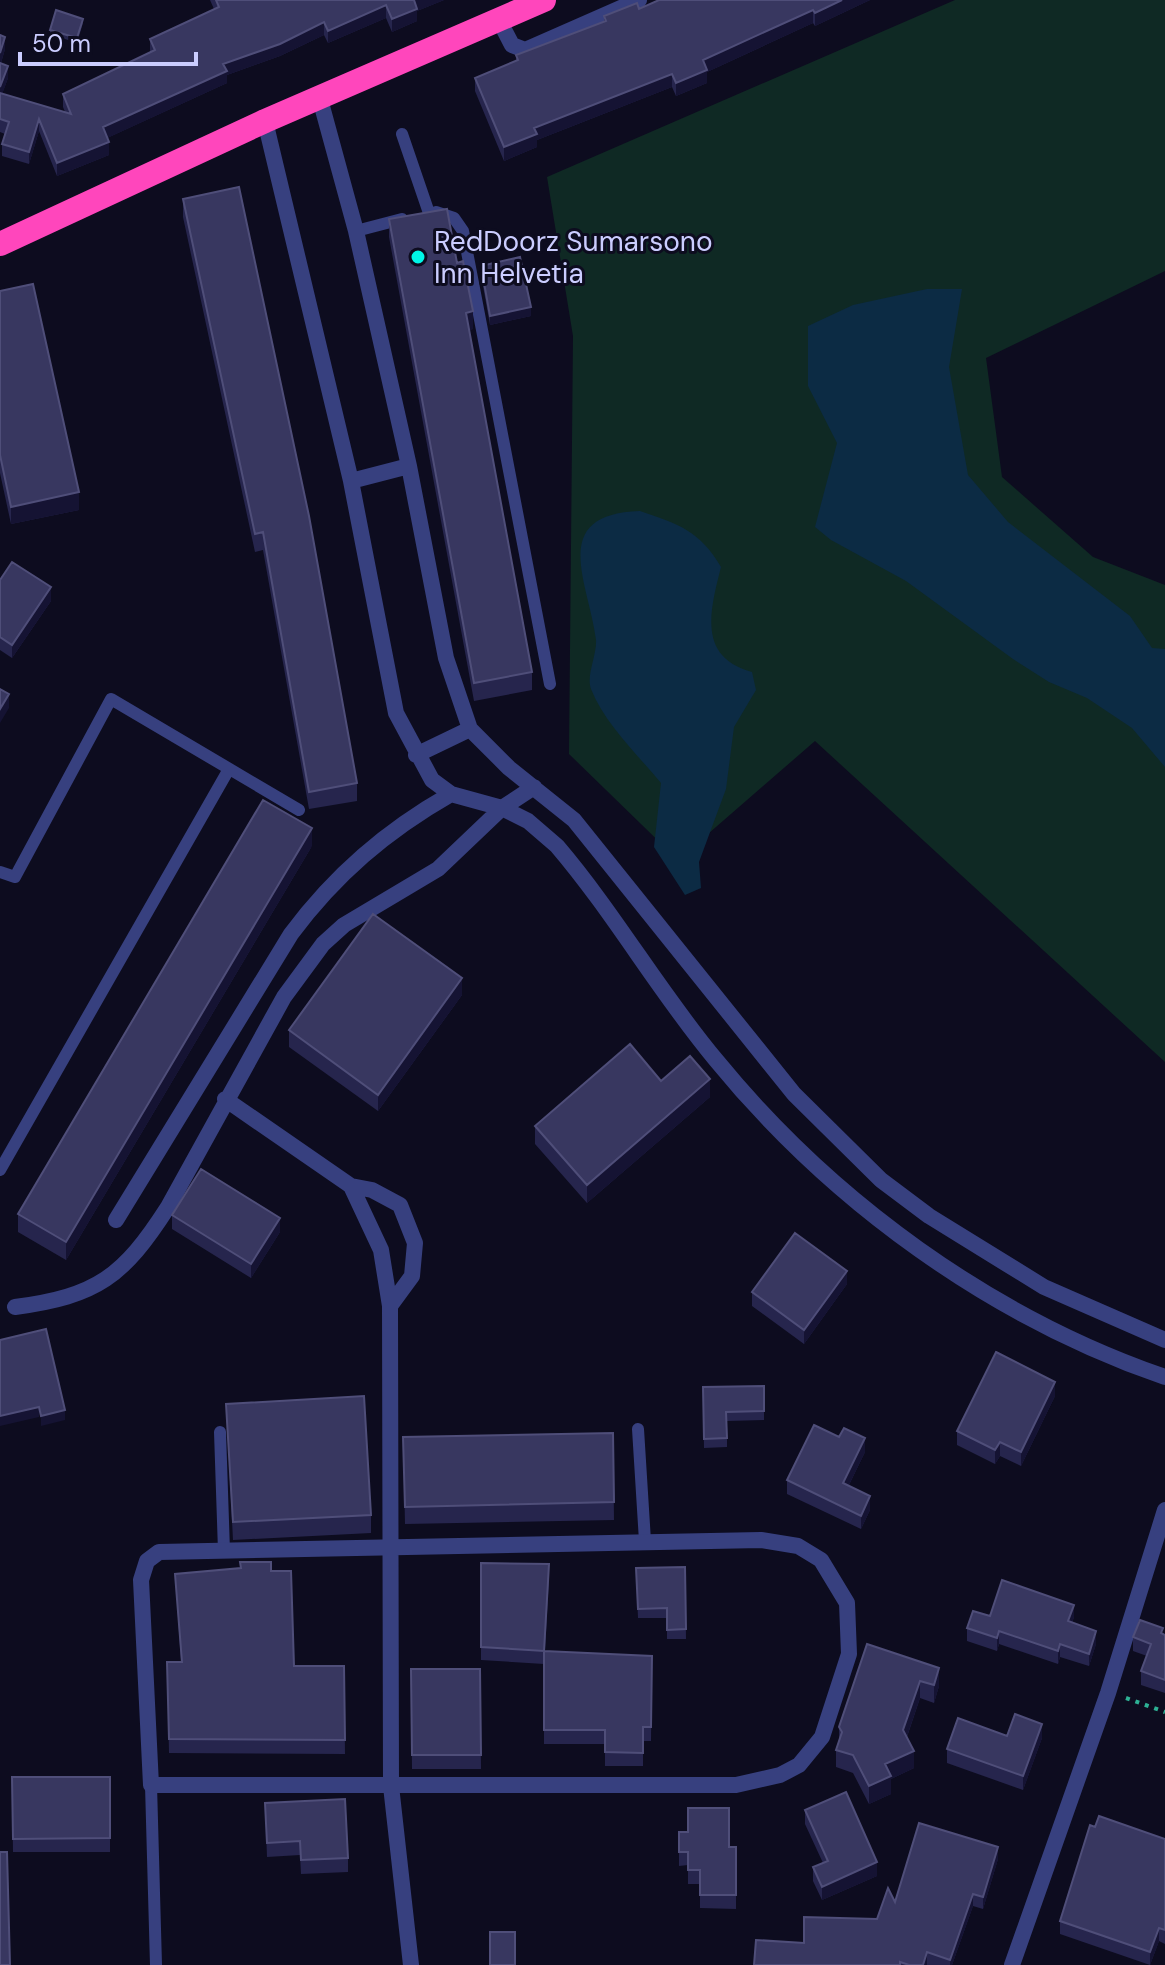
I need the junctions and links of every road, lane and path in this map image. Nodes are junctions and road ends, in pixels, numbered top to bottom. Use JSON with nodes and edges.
{"nodes":[{"id":1,"x":544,"y":0,"type":"edge"},
{"id":2,"x":639,"y":0,"type":"edge"},
{"id":3,"x":498,"y":18,"type":"junction"},
{"id":4,"x":320,"y":99,"type":"junction"},
{"id":5,"x":265,"y":121,"type":"junction"},
{"id":6,"x":402,"y":134,"type":"dead end"},
{"id":7,"x":429,"y":213,"type":"junction"},
{"id":8,"x":356,"y":231,"type":"junction"},
{"id":9,"x":0,"y":244,"type":"edge"},
{"id":10,"x":409,"y":466,"type":"junction"},
{"id":11,"x":351,"y":481,"type":"junction"},
{"id":12,"x":550,"y":684,"type":"dead end"},
{"id":13,"x":470,"y":729,"type":"junction"},
{"id":14,"x":416,"y":755,"type":"junction"},
{"id":15,"x":229,"y":769,"type":"junction"},
{"id":16,"x":534,"y":787,"type":"junction"},
{"id":17,"x":451,"y":794,"type":"junction"},
{"id":18,"x":502,"y":808,"type":"junction"},
{"id":19,"x":299,"y":810,"type":"dead end"},
{"id":20,"x":0,"y":872,"type":"edge"},
{"id":21,"x":225,"y":1099,"type":"junction"},
{"id":22,"x":0,"y":1170,"type":"edge"},
{"id":23,"x":351,"y":1186,"type":"junction"},
{"id":24,"x":116,"y":1220,"type":"dead end"},
{"id":25,"x":390,"y":1306,"type":"junction"},
{"id":26,"x":15,"y":1307,"type":"dead end"},
{"id":27,"x":1165,"y":1340,"type":"edge"},
{"id":28,"x":1165,"y":1377,"type":"edge"},
{"id":29,"x":638,"y":1429,"type":"dead end"},
{"id":30,"x":220,"y":1432,"type":"dead end"},
{"id":31,"x":1165,"y":1510,"type":"edge"},
{"id":32,"x":645,"y":1541,"type":"junction"},
{"id":33,"x":390,"y":1547,"type":"junction"},
{"id":34,"x":224,"y":1551,"type":"junction"},
{"id":35,"x":1108,"y":1693,"type":"junction"},
{"id":36,"x":1165,"y":1712,"type":"edge"},
{"id":37,"x":151,"y":1785,"type":"junction"},
{"id":38,"x":391,"y":1786,"type":"junction"},
{"id":39,"x":156,"y":1965,"type":"edge"},
{"id":40,"x":411,"y":1965,"type":"edge"},
{"id":41,"x":1012,"y":1965,"type":"edge"}],
"edges":[{"from":1,"to":3,"type":"highway"},
{"from":2,"to":3,"type":"street"},
{"from":3,"to":4,"type":"highway"},
{"from":4,"to":5,"type":"highway"},
{"from":4,"to":8,"type":"street"},
{"from":5,"to":9,"type":"highway"},
{"from":5,"to":11,"type":"street"},
{"from":6,"to":7,"type":"lane"},
{"from":7,"to":8,"type":"lane"},
{"from":7,"to":12,"type":"lane"},
{"from":8,"to":10,"type":"street"},
{"from":10,"to":11,"type":"street"},
{"from":10,"to":13,"type":"street"},
{"from":11,"to":14,"type":"street"},
{"from":13,"to":14,"type":"street"},
{"from":13,"to":16,"type":"street"},
{"from":14,"to":17,"type":"street"},
{"from":15,"to":19,"type":"lane"},
{"from":15,"to":20,"type":"lane"},
{"from":15,"to":22,"type":"lane"},
{"from":16,"to":18,"type":"street"},
{"from":16,"to":27,"type":"street"},
{"from":17,"to":18,"type":"street"},
{"from":17,"to":24,"type":"street"},
{"from":18,"to":21,"type":"street"},
{"from":18,"to":28,"type":"street"},
{"from":21,"to":23,"type":"street"},
{"from":21,"to":26,"type":"street"},
{"from":23,"to":25,"type":"street"},
{"from":23,"to":25,"type":"street"},
{"from":25,"to":33,"type":"street"},
{"from":29,"to":32,"type":"lane"},
{"from":30,"to":34,"type":"lane"},
{"from":31,"to":35,"type":"street"},
{"from":32,"to":33,"type":"street"},
{"from":32,"to":38,"type":"street"},
{"from":33,"to":34,"type":"street"},
{"from":33,"to":38,"type":"street"},
{"from":34,"to":37,"type":"street"},
{"from":35,"to":36,"type":"path"},
{"from":35,"to":41,"type":"street"},
{"from":37,"to":38,"type":"street"},
{"from":37,"to":39,"type":"lane"},
{"from":38,"to":40,"type":"street"}]}
